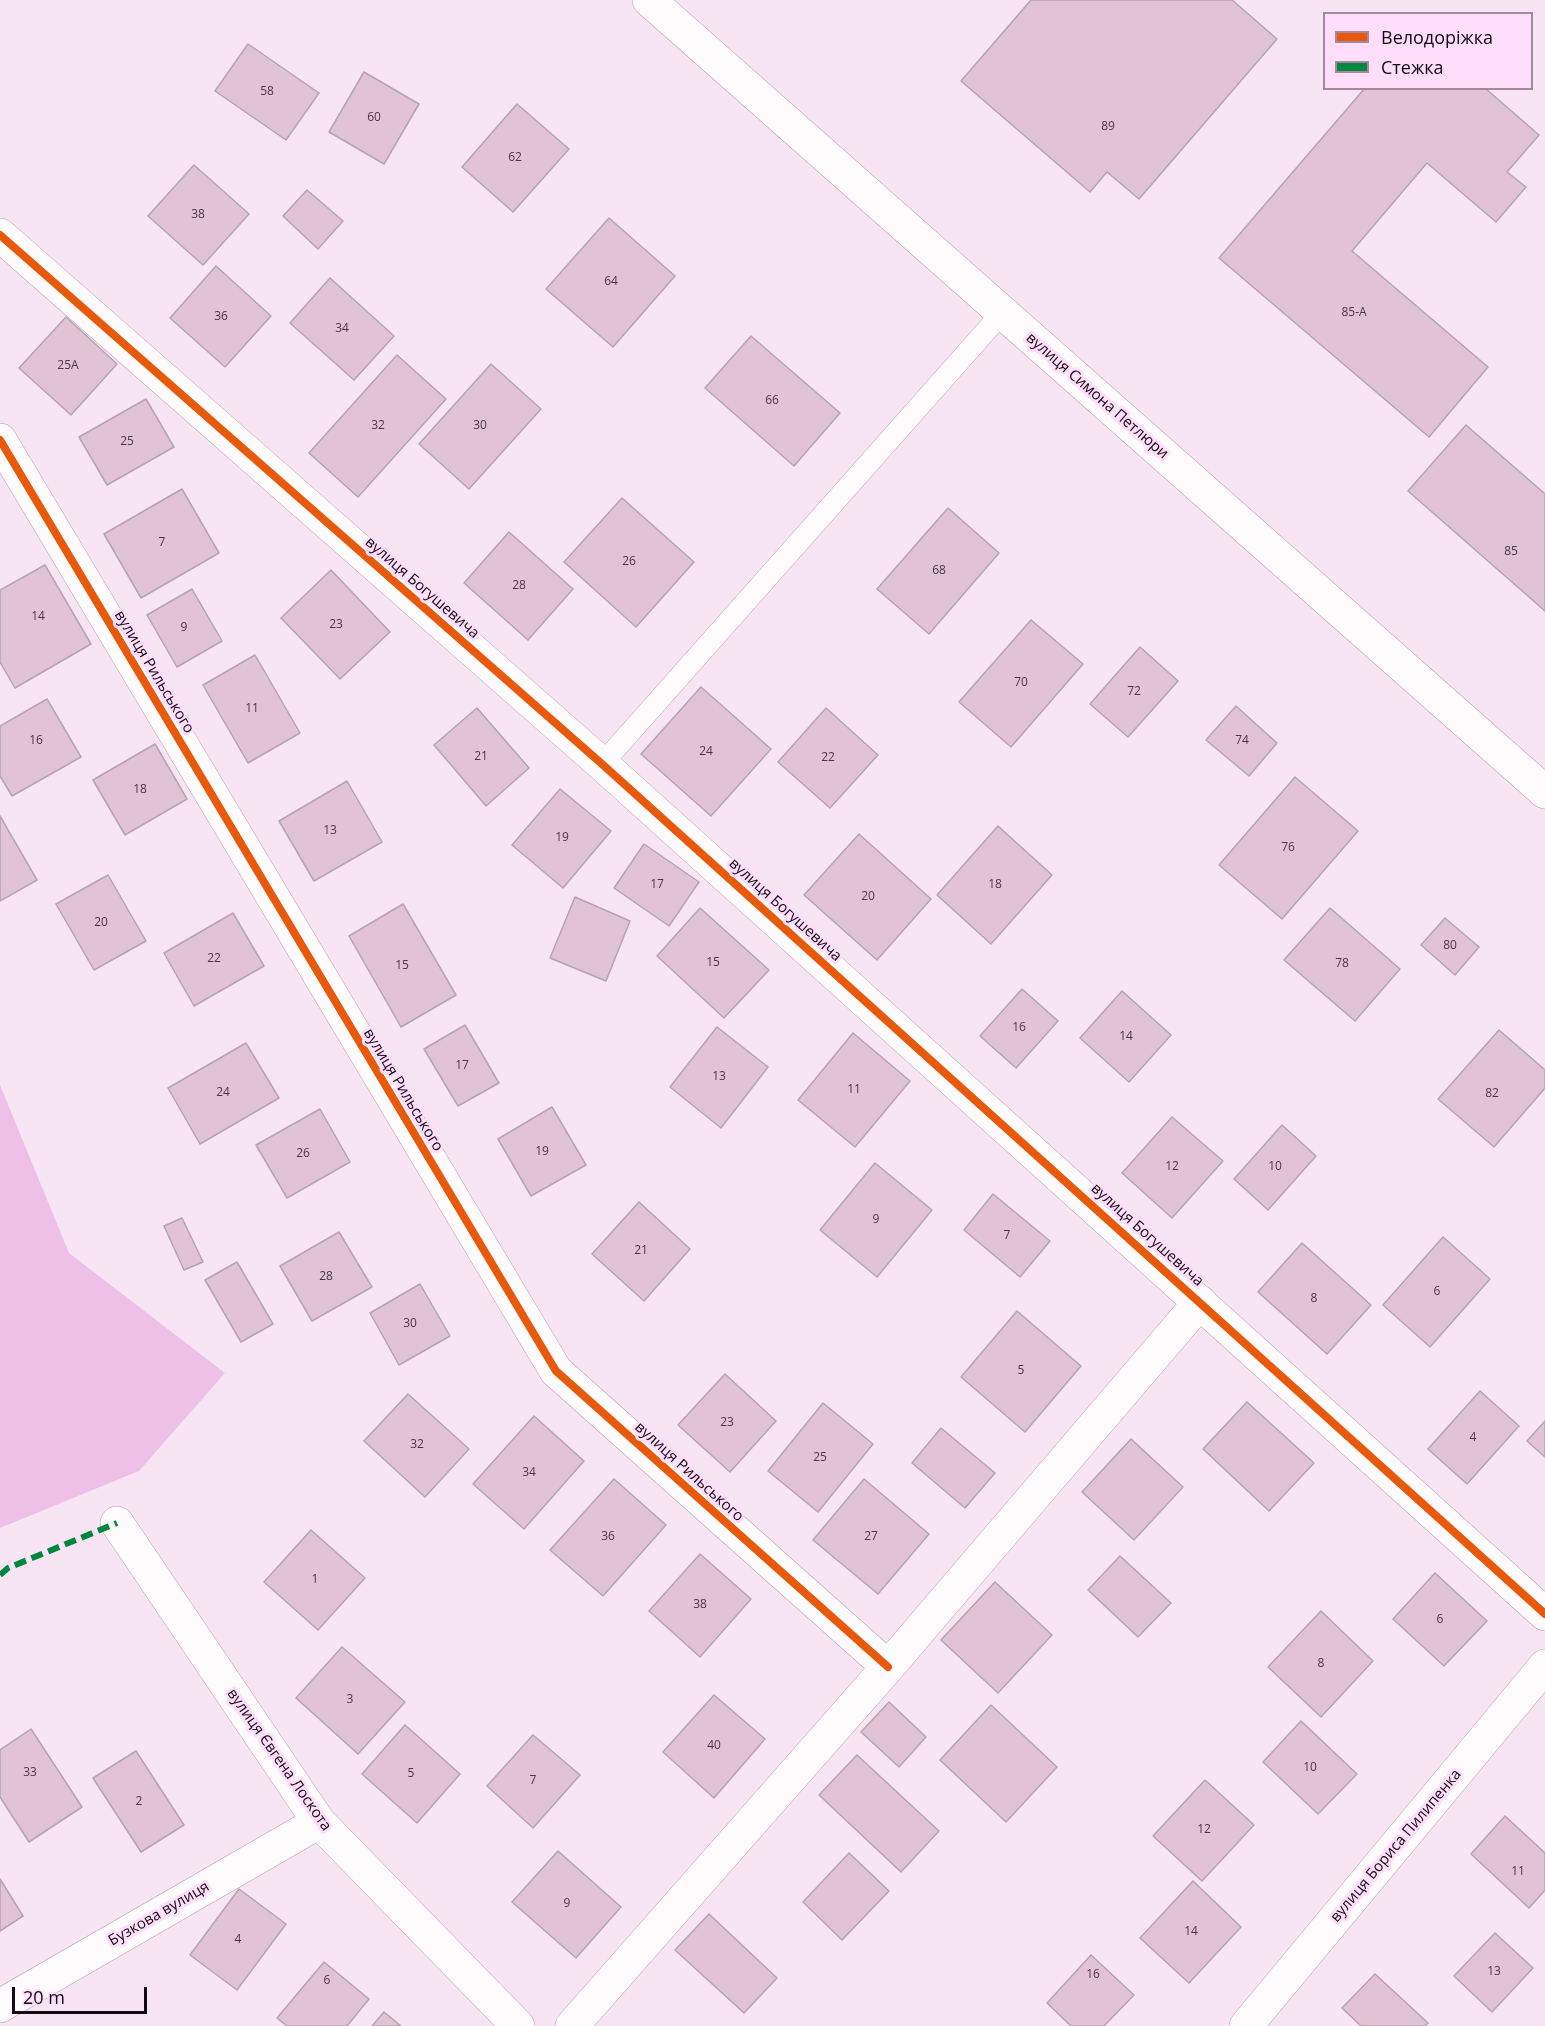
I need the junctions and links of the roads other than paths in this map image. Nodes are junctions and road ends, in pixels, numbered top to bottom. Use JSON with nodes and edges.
{"nodes":[{"id":1,"x":649,"y":0,"type":"edge"},
{"id":2,"x":0,"y":235,"type":"edge"},
{"id":3,"x":1002,"y":313,"type":"junction"},
{"id":4,"x":0,"y":440,"type":"edge"},
{"id":5,"x":602,"y":764,"type":"junction"},
{"id":6,"x":1545,"y":792,"type":"edge"},
{"id":7,"x":1200,"y":1302,"type":"junction"},
{"id":8,"x":117,"y":1523,"type":"dead end"},
{"id":9,"x":1545,"y":1614,"type":"edge"},
{"id":10,"x":1545,"y":1666,"type":"edge"},
{"id":11,"x":888,"y":1668,"type":"junction"},
{"id":12,"x":319,"y":1822,"type":"junction"},
{"id":13,"x":0,"y":2006,"type":"edge"},
{"id":14,"x":518,"y":2026,"type":"edge"},
{"id":15,"x":572,"y":2026,"type":"edge"},
{"id":16,"x":1246,"y":2026,"type":"edge"}],
"edges":[{"from":1,"to":3,"type":"street","name":"вулиця Симона Петлюри"},
{"from":2,"to":5,"type":"street","name":"вулиця Богушевича"},
{"from":3,"to":5,"type":"lane"},
{"from":3,"to":6,"type":"street","name":"вулиця Симона Петлюри"},
{"from":4,"to":11,"type":"street","name":"вулиця Рильського"},
{"from":5,"to":7,"type":"street","name":"вулиця Богушевича"},
{"from":7,"to":9,"type":"street","name":"вулиця Богушевича"},
{"from":7,"to":11,"type":"street"},
{"from":8,"to":12,"type":"street","name":"вулиця Євгена Лоскота"},
{"from":10,"to":16,"type":"street","name":"вулиця Бориса Пилипенка"},
{"from":11,"to":15,"type":"street"},
{"from":12,"to":13,"type":"street","name":"Бузкова вулиця"},
{"from":12,"to":14,"type":"street","name":"вулиця Євгена Лоскота"}]}
